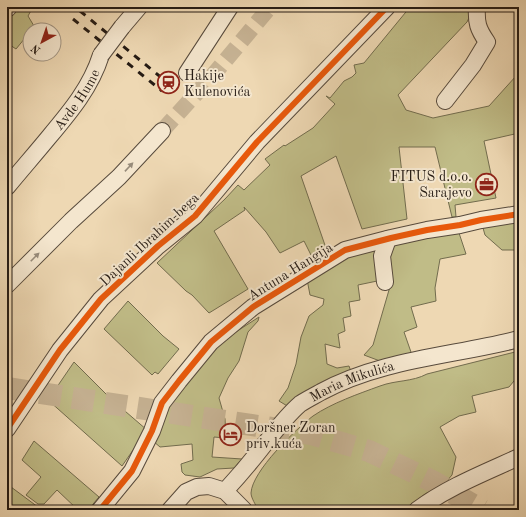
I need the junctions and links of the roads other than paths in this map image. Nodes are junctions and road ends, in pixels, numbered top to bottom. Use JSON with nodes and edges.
{"nodes":[{"id":1,"x":139,"y":7,"type":"edge"},
{"id":2,"x":230,"y":7,"type":"edge"},
{"id":3,"x":387,"y":7,"type":"edge"},
{"id":4,"x":477,"y":7,"type":"edge"},
{"id":5,"x":186,"y":73,"type":"dead end"},
{"id":6,"x":445,"y":101,"type":"dead end"},
{"id":7,"x":162,"y":131,"type":"tunnel mouth"},
{"id":8,"x":7,"y":187,"type":"edge"},
{"id":9,"x":519,"y":214,"type":"edge"},
{"id":10,"x":388,"y":239,"type":"junction"},
{"id":11,"x":385,"y":282,"type":"dead end"},
{"id":12,"x":7,"y":284,"type":"edge"},
{"id":13,"x":519,"y":339,"type":"edge"},
{"id":14,"x":7,"y":429,"type":"edge"},
{"id":15,"x":519,"y":457,"type":"edge"},
{"id":16,"x":225,"y":491,"type":"junction"},
{"id":17,"x":100,"y":510,"type":"edge"},
{"id":18,"x":170,"y":510,"type":"edge"},
{"id":19,"x":244,"y":510,"type":"edge"},
{"id":20,"x":417,"y":510,"type":"edge"}],
"edges":[{"from":1,"to":8,"type":"street","name":"Avde Hume","bridge":true},
{"from":2,"to":5,"type":"street"},
{"from":3,"to":14,"type":"street","name":"Dajanli Ibrahim-bega"},
{"from":4,"to":6,"type":"street"},
{"from":12,"to":7,"type":"street","one_way":true},
{"from":9,"to":10,"type":"street","name":"Antuna Hangija"},
{"from":10,"to":11,"type":"street"},
{"from":10,"to":17,"type":"street","name":"Antuna Hangija"},
{"from":13,"to":16,"type":"street","name":"Maria Mikulića"},
{"from":15,"to":20,"type":"street"},
{"from":16,"to":18,"type":"street"},
{"from":16,"to":19,"type":"street"}]}
